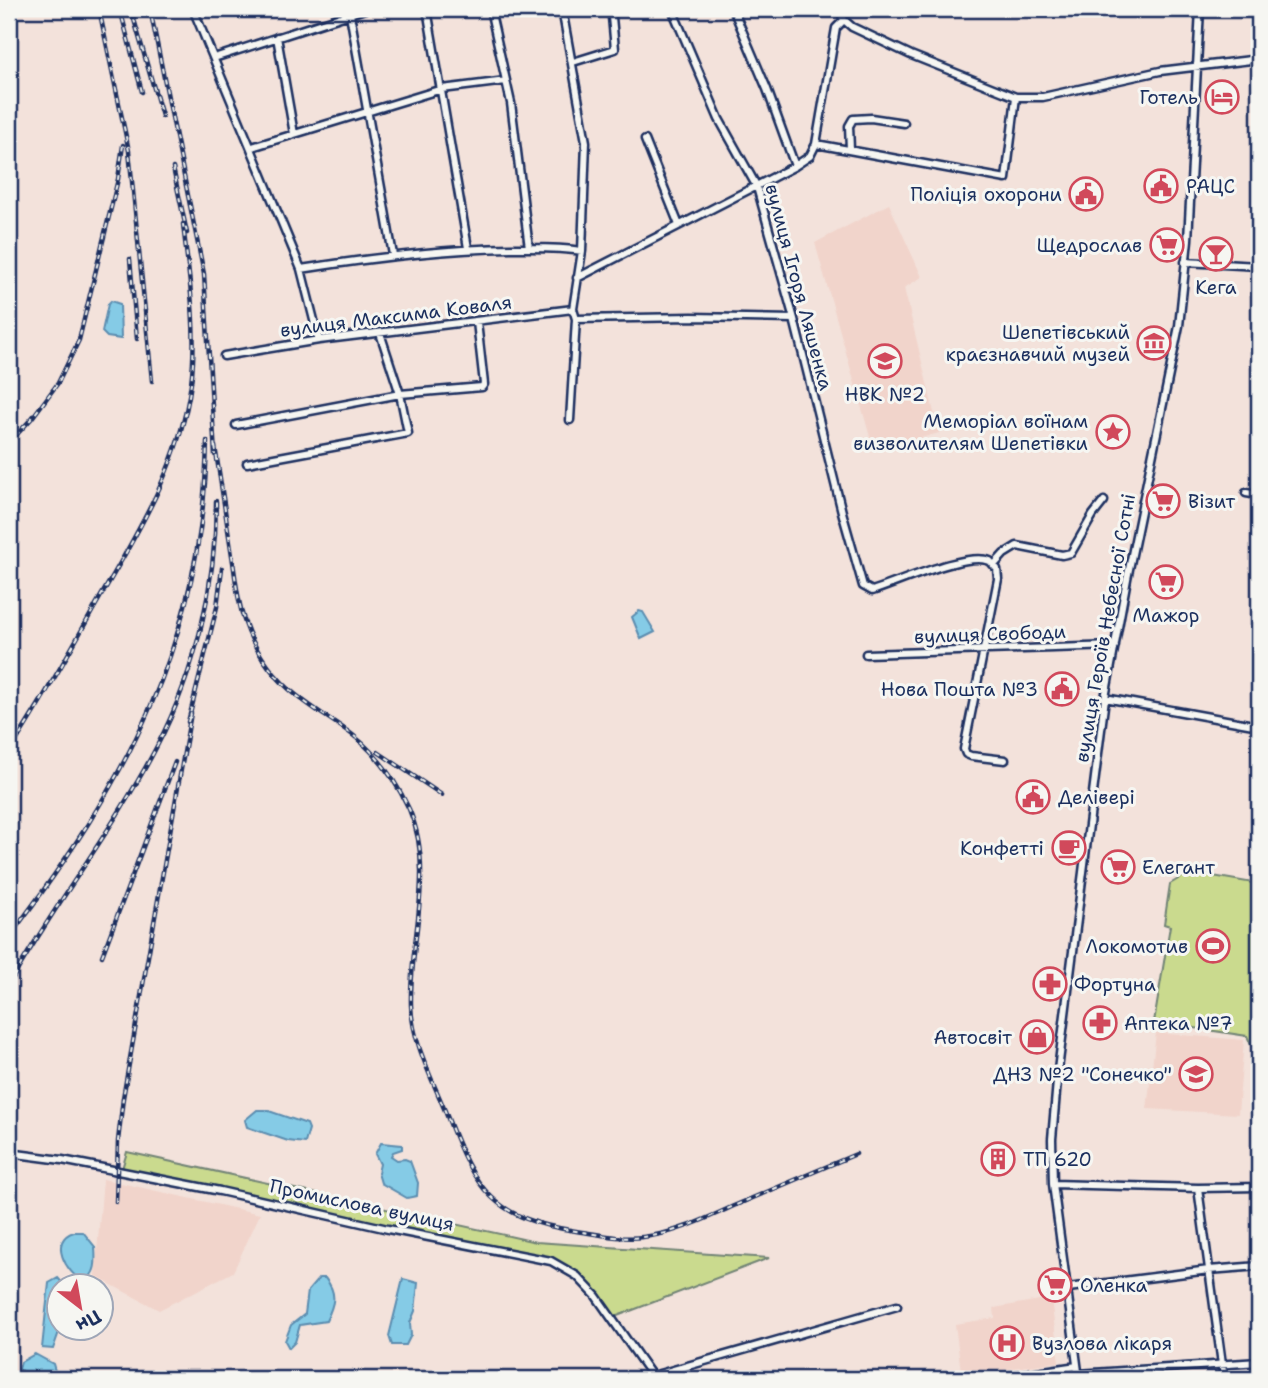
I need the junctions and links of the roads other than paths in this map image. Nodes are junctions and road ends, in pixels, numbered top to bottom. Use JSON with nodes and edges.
{"nodes":[{"id":1,"x":192,"y":9,"type":"edge"},
{"id":2,"x":365,"y":9,"type":"edge"},
{"id":3,"x":427,"y":9,"type":"edge"},
{"id":4,"x":490,"y":9,"type":"edge"},
{"id":5,"x":562,"y":9,"type":"edge"},
{"id":6,"x":672,"y":9,"type":"edge"},
{"id":7,"x":733,"y":9,"type":"edge"},
{"id":8,"x":839,"y":9,"type":"edge"},
{"id":9,"x":1200,"y":9,"type":"edge"},
{"id":10,"x":350,"y":14,"type":"junction"},
{"id":11,"x":612,"y":17,"type":"dead end"},
{"id":12,"x":844,"y":20,"type":"junction"},
{"id":13,"x":277,"y":37,"type":"junction"},
{"id":14,"x":214,"y":58,"type":"junction"},
{"id":15,"x":1259,"y":59,"type":"edge"},
{"id":16,"x":573,"y":62,"type":"junction"},
{"id":17,"x":1198,"y":66,"type":"junction"},
{"id":18,"x":506,"y":81,"type":"junction"},
{"id":19,"x":442,"y":89,"type":"junction"},
{"id":20,"x":1016,"y":97,"type":"junction"},
{"id":21,"x":368,"y":112,"type":"junction"},
{"id":22,"x":904,"y":123,"type":"dead end"},
{"id":23,"x":295,"y":134,"type":"junction"},
{"id":24,"x":645,"y":140,"type":"dead end"},
{"id":25,"x":816,"y":144,"type":"junction"},
{"id":26,"x":252,"y":147,"type":"junction"},
{"id":27,"x":850,"y":149,"type":"junction"},
{"id":28,"x":795,"y":166,"type":"junction"},
{"id":29,"x":757,"y":187,"type":"junction"},
{"id":30,"x":679,"y":225,"type":"junction"},
{"id":31,"x":468,"y":248,"type":"junction"},
{"id":32,"x":529,"y":248,"type":"junction"},
{"id":33,"x":582,"y":251,"type":"junction"},
{"id":34,"x":393,"y":255,"type":"junction"},
{"id":35,"x":1185,"y":262,"type":"junction"},
{"id":36,"x":1259,"y":266,"type":"edge"},
{"id":37,"x":301,"y":269,"type":"junction"},
{"id":38,"x":577,"y":278,"type":"junction"},
{"id":39,"x":573,"y":309,"type":"junction"},
{"id":40,"x":794,"y":318,"type":"junction"},
{"id":41,"x":576,"y":319,"type":"junction"},
{"id":42,"x":477,"y":322,"type":"junction"},
{"id":43,"x":380,"y":333,"type":"junction"},
{"id":44,"x":319,"y":340,"type":"junction"},
{"id":45,"x":224,"y":356,"type":"dead end"},
{"id":46,"x":400,"y":394,"type":"junction"},
{"id":47,"x":570,"y":420,"type":"dead end"},
{"id":48,"x":236,"y":425,"type":"dead end"},
{"id":49,"x":247,"y":463,"type":"dead end"},
{"id":50,"x":1246,"y":493,"type":"dead end"},
{"id":51,"x":1259,"y":495,"type":"edge"},
{"id":52,"x":1104,"y":501,"type":"dead end"},
{"id":53,"x":994,"y":565,"type":"junction"},
{"id":54,"x":1115,"y":646,"type":"junction"},
{"id":55,"x":985,"y":650,"type":"junction"},
{"id":56,"x":866,"y":654,"type":"dead end"},
{"id":57,"x":1105,"y":698,"type":"junction"},
{"id":58,"x":1259,"y":726,"type":"edge"},
{"id":59,"x":1005,"y":760,"type":"dead end"},
{"id":60,"x":9,"y":1153,"type":"edge"},
{"id":61,"x":1054,"y":1184,"type":"junction"},
{"id":62,"x":1259,"y":1187,"type":"edge"},
{"id":63,"x":1198,"y":1188,"type":"junction"},
{"id":64,"x":1259,"y":1266,"type":"edge"},
{"id":65,"x":1209,"y":1270,"type":"junction"},
{"id":66,"x":1068,"y":1288,"type":"junction"},
{"id":67,"x":897,"y":1306,"type":"dead end"},
{"id":68,"x":1259,"y":1362,"type":"edge"},
{"id":69,"x":1222,"y":1365,"type":"junction"},
{"id":70,"x":1078,"y":1373,"type":"edge"},
{"id":71,"x":653,"y":1378,"type":"edge"},
{"id":72,"x":642,"y":1379,"type":"edge"},
{"id":73,"x":990,"y":1379,"type":"edge"},
{"id":74,"x":1224,"y":1379,"type":"edge"}],
"edges":[{"from":1,"to":14,"type":"street"},
{"from":2,"to":10,"type":"street"},
{"from":3,"to":19,"type":"street"},
{"from":4,"to":18,"type":"street"},
{"from":5,"to":16,"type":"street"},
{"from":6,"to":29,"type":"street","name":"вулиця Ігоря Ляшенка"},
{"from":7,"to":28,"type":"street"},
{"from":8,"to":12,"type":"street"},
{"from":9,"to":17,"type":"street","name":"вулиця Героїв Небесної Сотні"},
{"from":10,"to":13,"type":"street"},
{"from":10,"to":21,"type":"street"},
{"from":11,"to":16,"type":"street"},
{"from":12,"to":20,"type":"street"},
{"from":12,"to":25,"type":"street"},
{"from":13,"to":14,"type":"street"},
{"from":13,"to":23,"type":"street"},
{"from":14,"to":26,"type":"street"},
{"from":15,"to":17,"type":"street"},
{"from":16,"to":33,"type":"street"},
{"from":17,"to":20,"type":"street"},
{"from":17,"to":35,"type":"street","name":"вулиця Героїв Небесної Сотні"},
{"from":18,"to":19,"type":"street"},
{"from":18,"to":32,"type":"street"},
{"from":19,"to":21,"type":"street"},
{"from":19,"to":31,"type":"street"},
{"from":20,"to":27,"type":"street"},
{"from":21,"to":23,"type":"street"},
{"from":21,"to":34,"type":"street"},
{"from":22,"to":27,"type":"street"},
{"from":23,"to":26,"type":"street"},
{"from":24,"to":30,"type":"street"},
{"from":25,"to":27,"type":"street"},
{"from":25,"to":28,"type":"street"},
{"from":26,"to":37,"type":"street"},
{"from":28,"to":29,"type":"street"},
{"from":29,"to":30,"type":"street"},
{"from":29,"to":40,"type":"street","name":"вулиця Ігоря Ляшенка"},
{"from":30,"to":38,"type":"street"},
{"from":31,"to":32,"type":"street"},
{"from":31,"to":34,"type":"street"},
{"from":32,"to":33,"type":"street"},
{"from":33,"to":38,"type":"street"},
{"from":34,"to":37,"type":"street"},
{"from":35,"to":36,"type":"street"},
{"from":35,"to":54,"type":"street","name":"вулиця Героїв Небесної Сотні"},
{"from":37,"to":44,"type":"street"},
{"from":38,"to":39,"type":"street"},
{"from":39,"to":41,"type":"street"},
{"from":39,"to":42,"type":"street","name":"вулиця Максима Коваля"},
{"from":40,"to":41,"type":"street"},
{"from":40,"to":53,"type":"street","name":"вулиця Ігоря Ляшенка"},
{"from":41,"to":47,"type":"street"},
{"from":42,"to":43,"type":"street","name":"вулиця Максима Коваля"},
{"from":42,"to":46,"type":"street"},
{"from":43,"to":44,"type":"street","name":"вулиця Максима Коваля"},
{"from":43,"to":46,"type":"street"},
{"from":44,"to":45,"type":"street","name":"вулиця Максима Коваля"},
{"from":46,"to":48,"type":"street"},
{"from":46,"to":49,"type":"street"},
{"from":50,"to":51,"type":"street"},
{"from":52,"to":53,"type":"street"},
{"from":53,"to":55,"type":"street"},
{"from":54,"to":55,"type":"street","name":"вулиця Свободи"},
{"from":54,"to":57,"type":"street","name":"вулиця Героїв Небесної Сотні"},
{"from":55,"to":56,"type":"street","name":"вулиця Свободи"},
{"from":55,"to":59,"type":"street"},
{"from":57,"to":58,"type":"street"},
{"from":57,"to":61,"type":"street","name":"вулиця Героїв Небесної Сотні"},
{"from":60,"to":71,"type":"street","name":"Промислова вулиця"},
{"from":61,"to":63,"type":"street"},
{"from":61,"to":66,"type":"street","name":"вулиця Героїв Небесної Сотні"},
{"from":62,"to":63,"type":"street"},
{"from":63,"to":65,"type":"street"},
{"from":64,"to":65,"type":"street"},
{"from":65,"to":66,"type":"street"},
{"from":65,"to":69,"type":"street"},
{"from":66,"to":70,"type":"street","name":"вулиця Героїв Небесної Сотні"},
{"from":67,"to":71,"type":"street"},
{"from":68,"to":69,"type":"street"},
{"from":69,"to":70,"type":"street"},
{"from":69,"to":74,"type":"street"},
{"from":70,"to":73,"type":"street"},
{"from":71,"to":72,"type":"street"}]}
